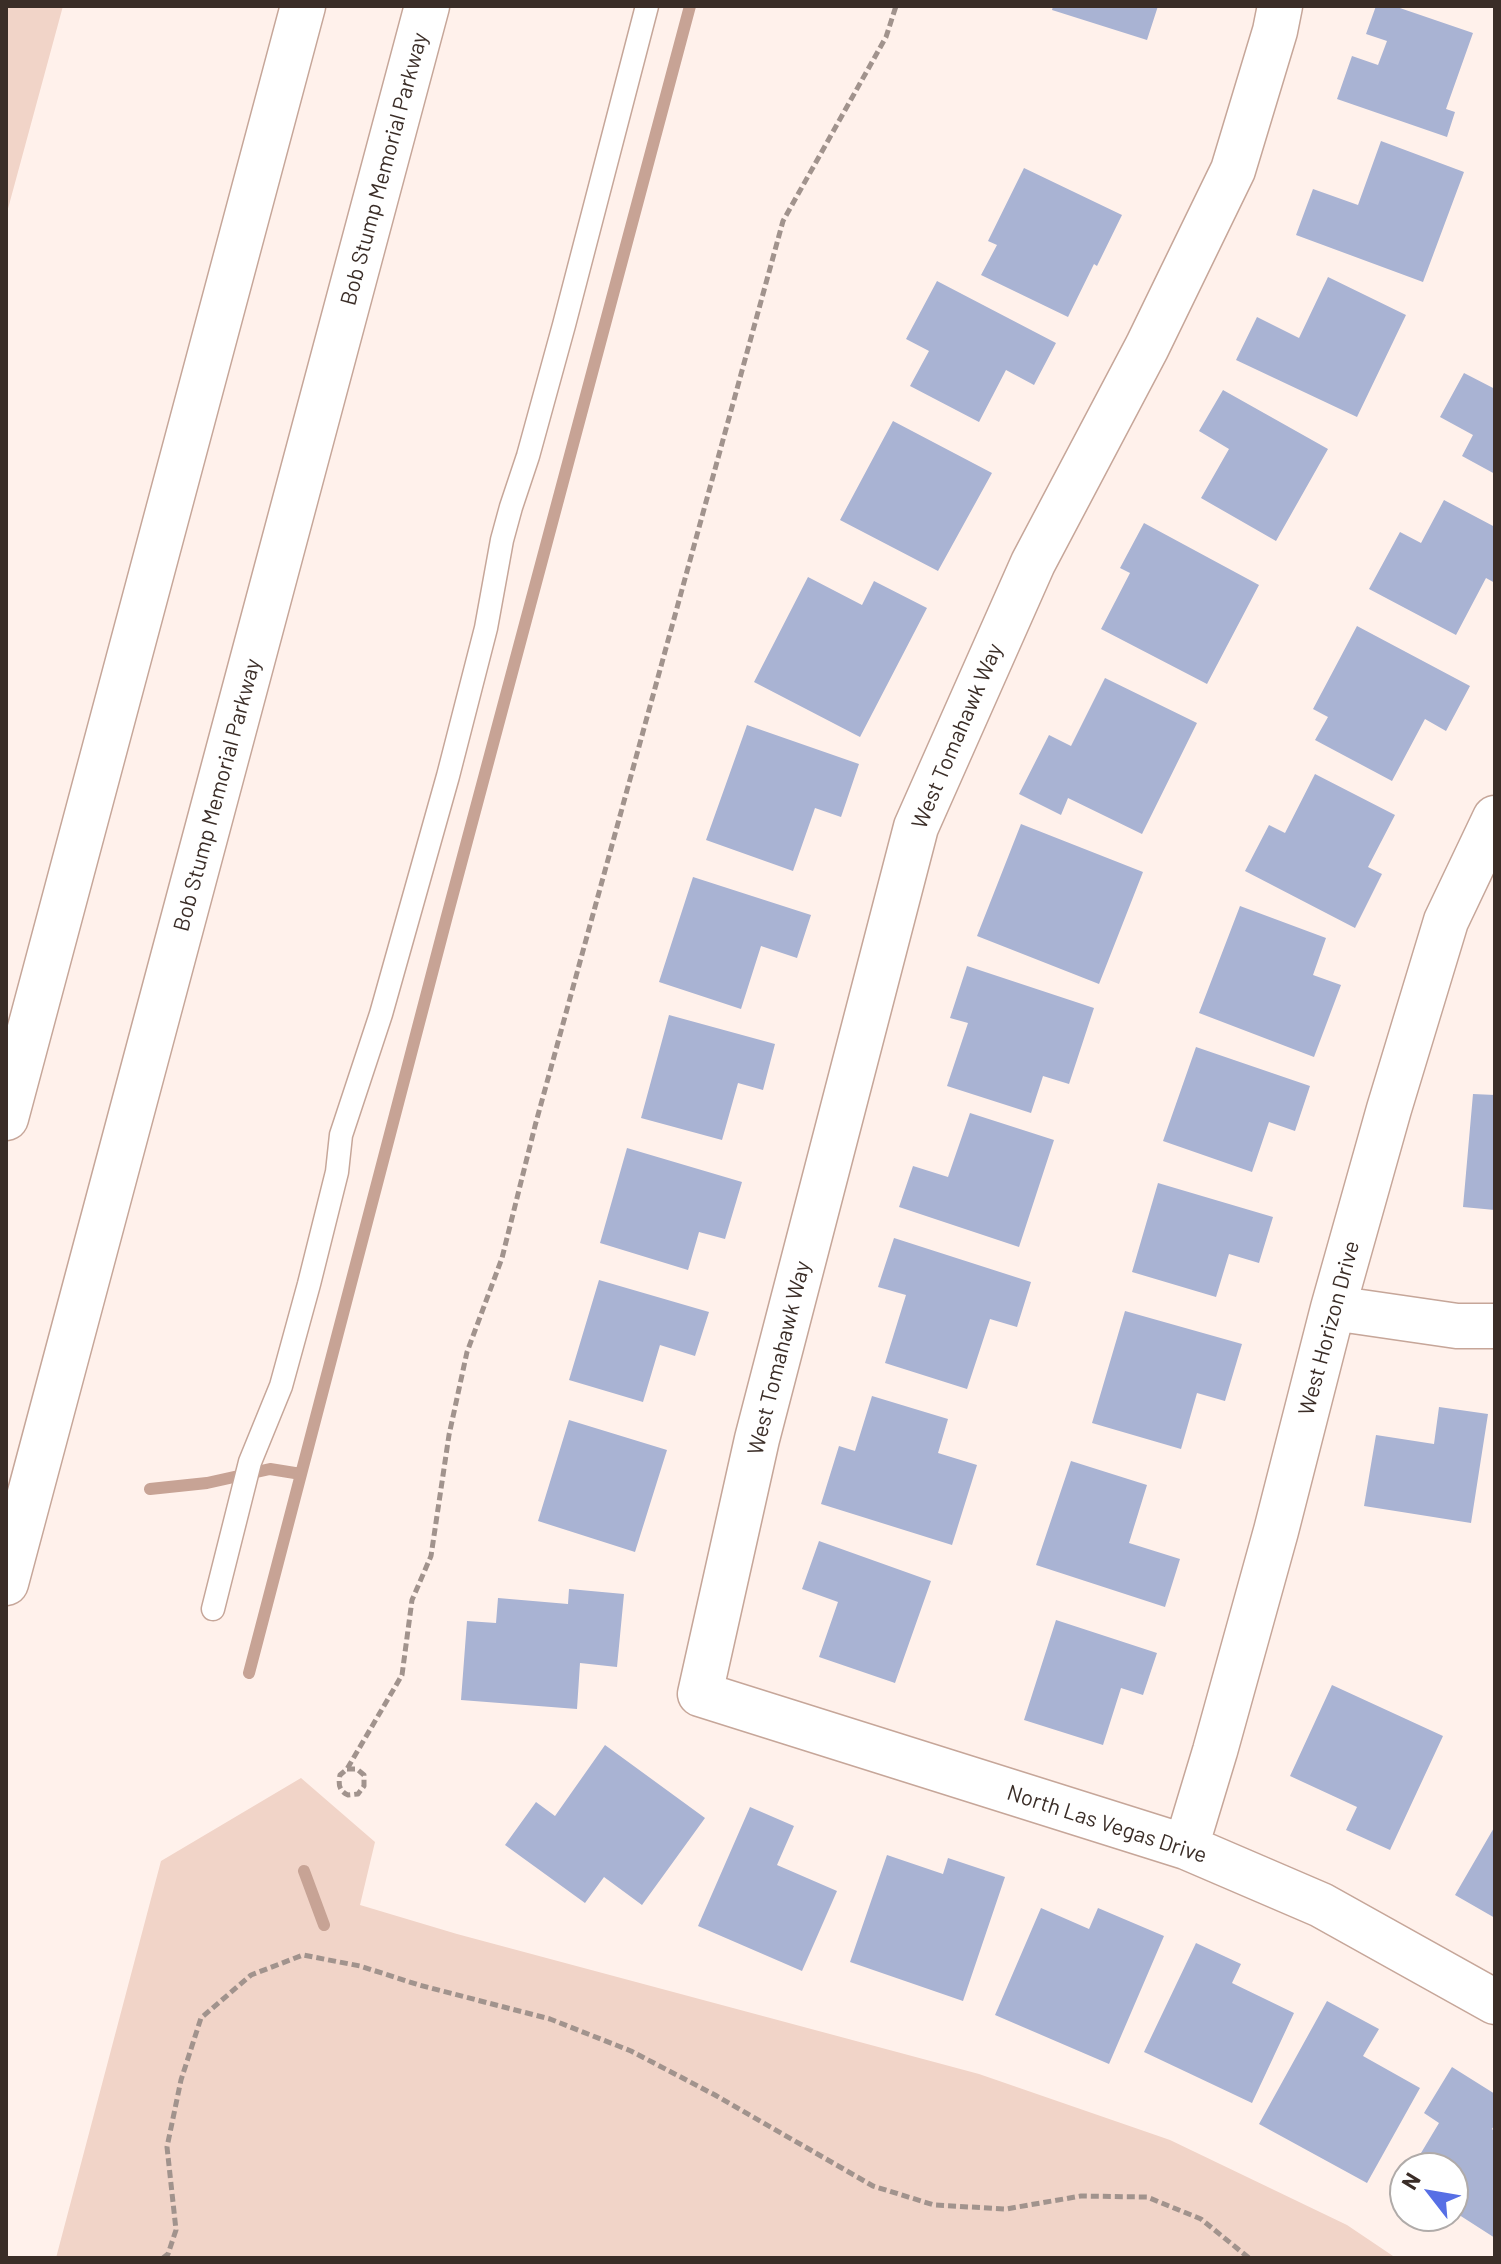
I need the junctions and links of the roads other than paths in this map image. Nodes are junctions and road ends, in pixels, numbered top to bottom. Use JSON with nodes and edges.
{"nodes":[{"id":1,"x":303,"y":6,"type":"edge"},
{"id":2,"x":427,"y":6,"type":"edge"},
{"id":3,"x":647,"y":6,"type":"edge"},
{"id":4,"x":1280,"y":6,"type":"edge"},
{"id":5,"x":1495,"y":818,"type":"edge"},
{"id":6,"x":6,"y":1118,"type":"edge"},
{"id":7,"x":1333,"y":1308,"type":"junction"},
{"id":8,"x":1495,"y":1326,"type":"edge"},
{"id":9,"x":6,"y":1583,"type":"edge"},
{"id":10,"x":213,"y":1609,"type":"dead end"},
{"id":11,"x":700,"y":1694,"type":"joint"},
{"id":12,"x":1186,"y":1847,"type":"junction"},
{"id":13,"x":1495,"y":2002,"type":"edge"}],
"edges":[{"from":1,"to":6,"type":"main road"},
{"from":2,"to":9,"type":"main road","name":"Bob Stump Memorial Parkway"},
{"from":3,"to":10,"type":"lane"},
{"from":4,"to":11,"type":"main road","name":"West Tomahawk Way"},
{"from":5,"to":7,"type":"main road","name":"West Horizon Drive"},
{"from":7,"to":8,"type":"main road"},
{"from":7,"to":12,"type":"main road","name":"West Horizon Drive"},
{"from":11,"to":12,"type":"main road","name":"North Las Vegas Drive"},
{"from":12,"to":13,"type":"main road","name":"North Las Vegas Drive"}]}
